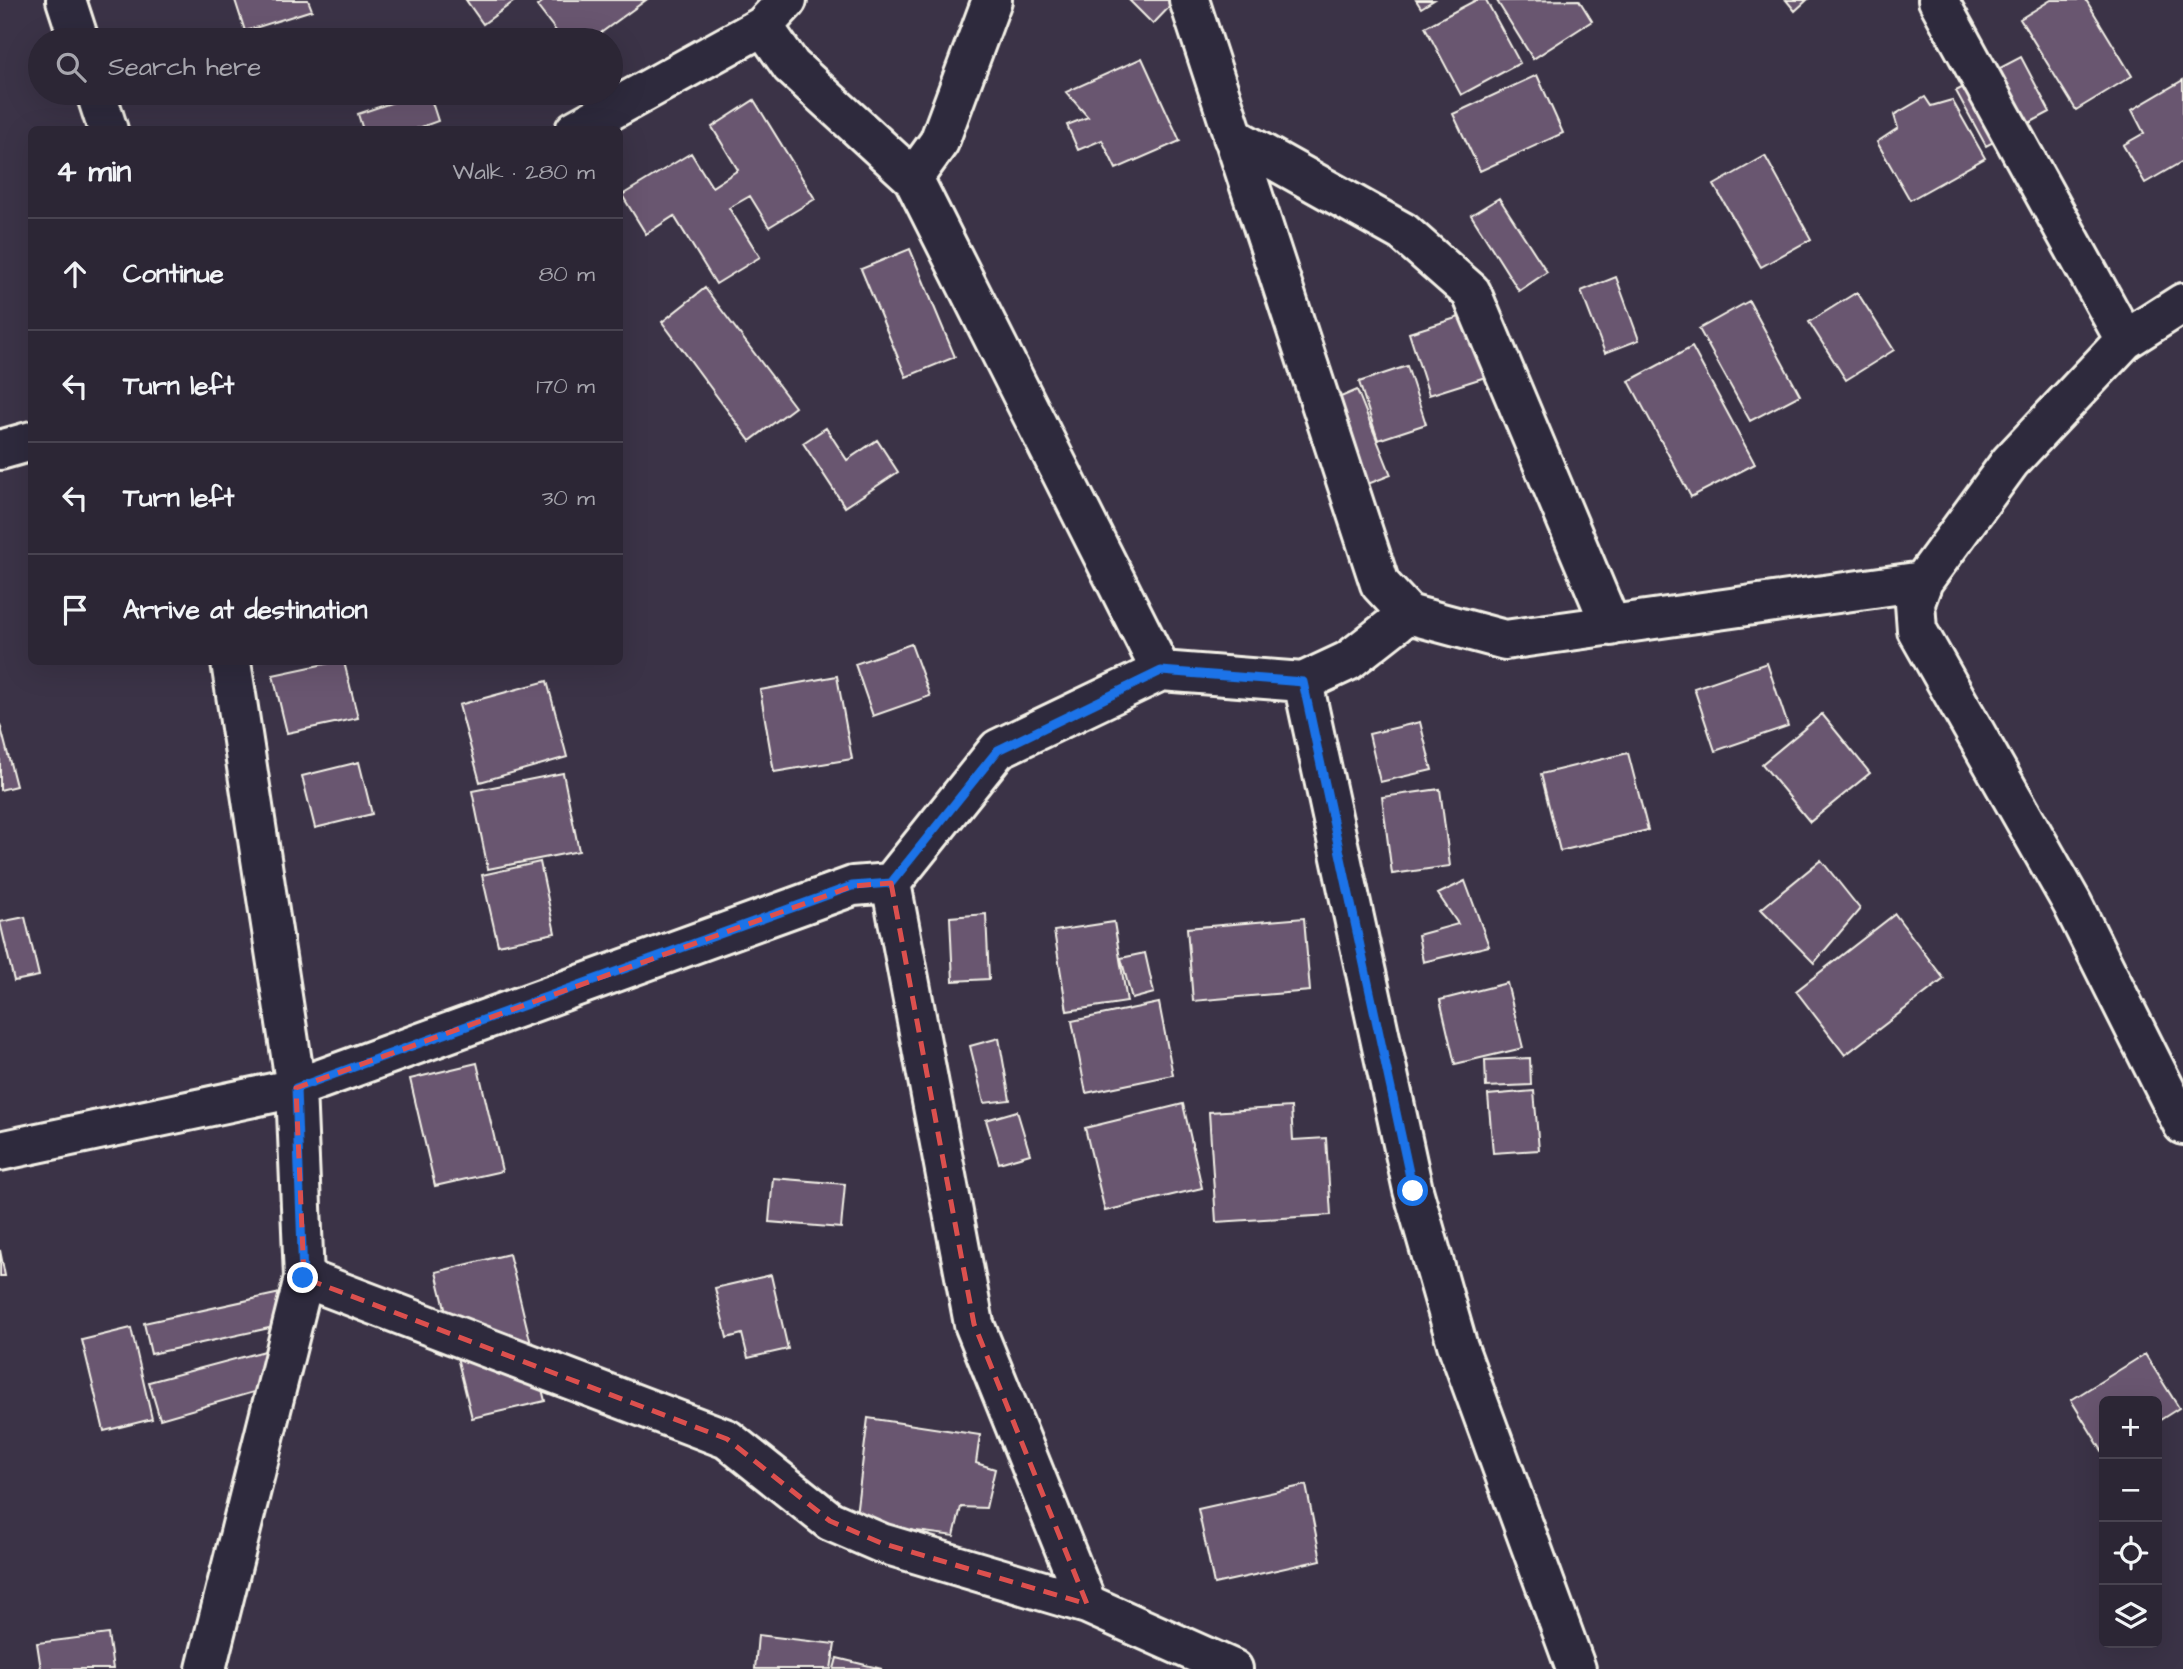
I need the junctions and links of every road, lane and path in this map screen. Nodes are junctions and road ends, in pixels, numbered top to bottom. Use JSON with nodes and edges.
{"nodes":[{"id":1,"x":65,"y":0,"type":"edge"},
{"id":2,"x":992,"y":0,"type":"edge"},
{"id":3,"x":1189,"y":0,"type":"edge"},
{"id":4,"x":1938,"y":0,"type":"edge"},
{"id":5,"x":775,"y":13,"type":"edge"},
{"id":6,"x":75,"y":28,"type":"edge"},
{"id":7,"x":623,"y":102,"type":"edge"},
{"id":8,"x":100,"y":105,"type":"edge"},
{"id":9,"x":618,"y":105,"type":"edge"},
{"id":10,"x":107,"y":126,"type":"edge"},
{"id":11,"x":582,"y":126,"type":"edge"},
{"id":12,"x":1233,"y":137,"type":"junction"},
{"id":13,"x":914,"y":178,"type":"junction"},
{"id":14,"x":2183,"y":303,"type":"edge"},
{"id":15,"x":2125,"y":340,"type":"junction"},
{"id":16,"x":28,"y":442,"type":"edge"},
{"id":17,"x":0,"y":450,"type":"edge"},
{"id":18,"x":1923,"y":581,"type":"junction"},
{"id":19,"x":1408,"y":614,"type":"junction"},
{"id":20,"x":1611,"y":626,"type":"junction"},
{"id":21,"x":231,"y":665,"type":"edge"},
{"id":22,"x":1161,"y":671,"type":"junction"},
{"id":23,"x":1303,"y":682,"type":"junction"},
{"id":24,"x":891,"y":883,"type":"junction"},
{"id":25,"x":296,"y":1088,"type":"junction"},
{"id":26,"x":2183,"y":1125,"type":"edge"},
{"id":27,"x":0,"y":1151,"type":"edge"},
{"id":28,"x":303,"y":1278,"type":"junction"},
{"id":29,"x":1087,"y":1604,"type":"junction"},
{"id":30,"x":206,"y":1669,"type":"edge"},
{"id":31,"x":1233,"y":1669,"type":"edge"},
{"id":32,"x":1576,"y":1669,"type":"edge"}],
"edges":[{"from":1,"to":6,"type":"street"},
{"from":2,"to":13,"type":"street"},
{"from":3,"to":12,"type":"street"},
{"from":4,"to":15,"type":"street"},
{"from":5,"to":7,"type":"street"},
{"from":5,"to":13,"type":"street"},
{"from":8,"to":10,"type":"street"},
{"from":9,"to":11,"type":"street"},
{"from":12,"to":19,"type":"street"},
{"from":12,"to":20,"type":"street"},
{"from":13,"to":22,"type":"street"},
{"from":14,"to":15,"type":"street"},
{"from":15,"to":18,"type":"street"},
{"from":16,"to":17,"type":"street"},
{"from":18,"to":20,"type":"street"},
{"from":18,"to":26,"type":"street"},
{"from":19,"to":20,"type":"street"},
{"from":19,"to":23,"type":"street"},
{"from":21,"to":25,"type":"street"},
{"from":22,"to":23,"type":"street"},
{"from":22,"to":24,"type":"street"},
{"from":23,"to":32,"type":"street"},
{"from":24,"to":25,"type":"street"},
{"from":24,"to":29,"type":"street"},
{"from":25,"to":27,"type":"street"},
{"from":25,"to":28,"type":"street"},
{"from":28,"to":29,"type":"street"},
{"from":28,"to":30,"type":"street"},
{"from":29,"to":31,"type":"street"}]}
